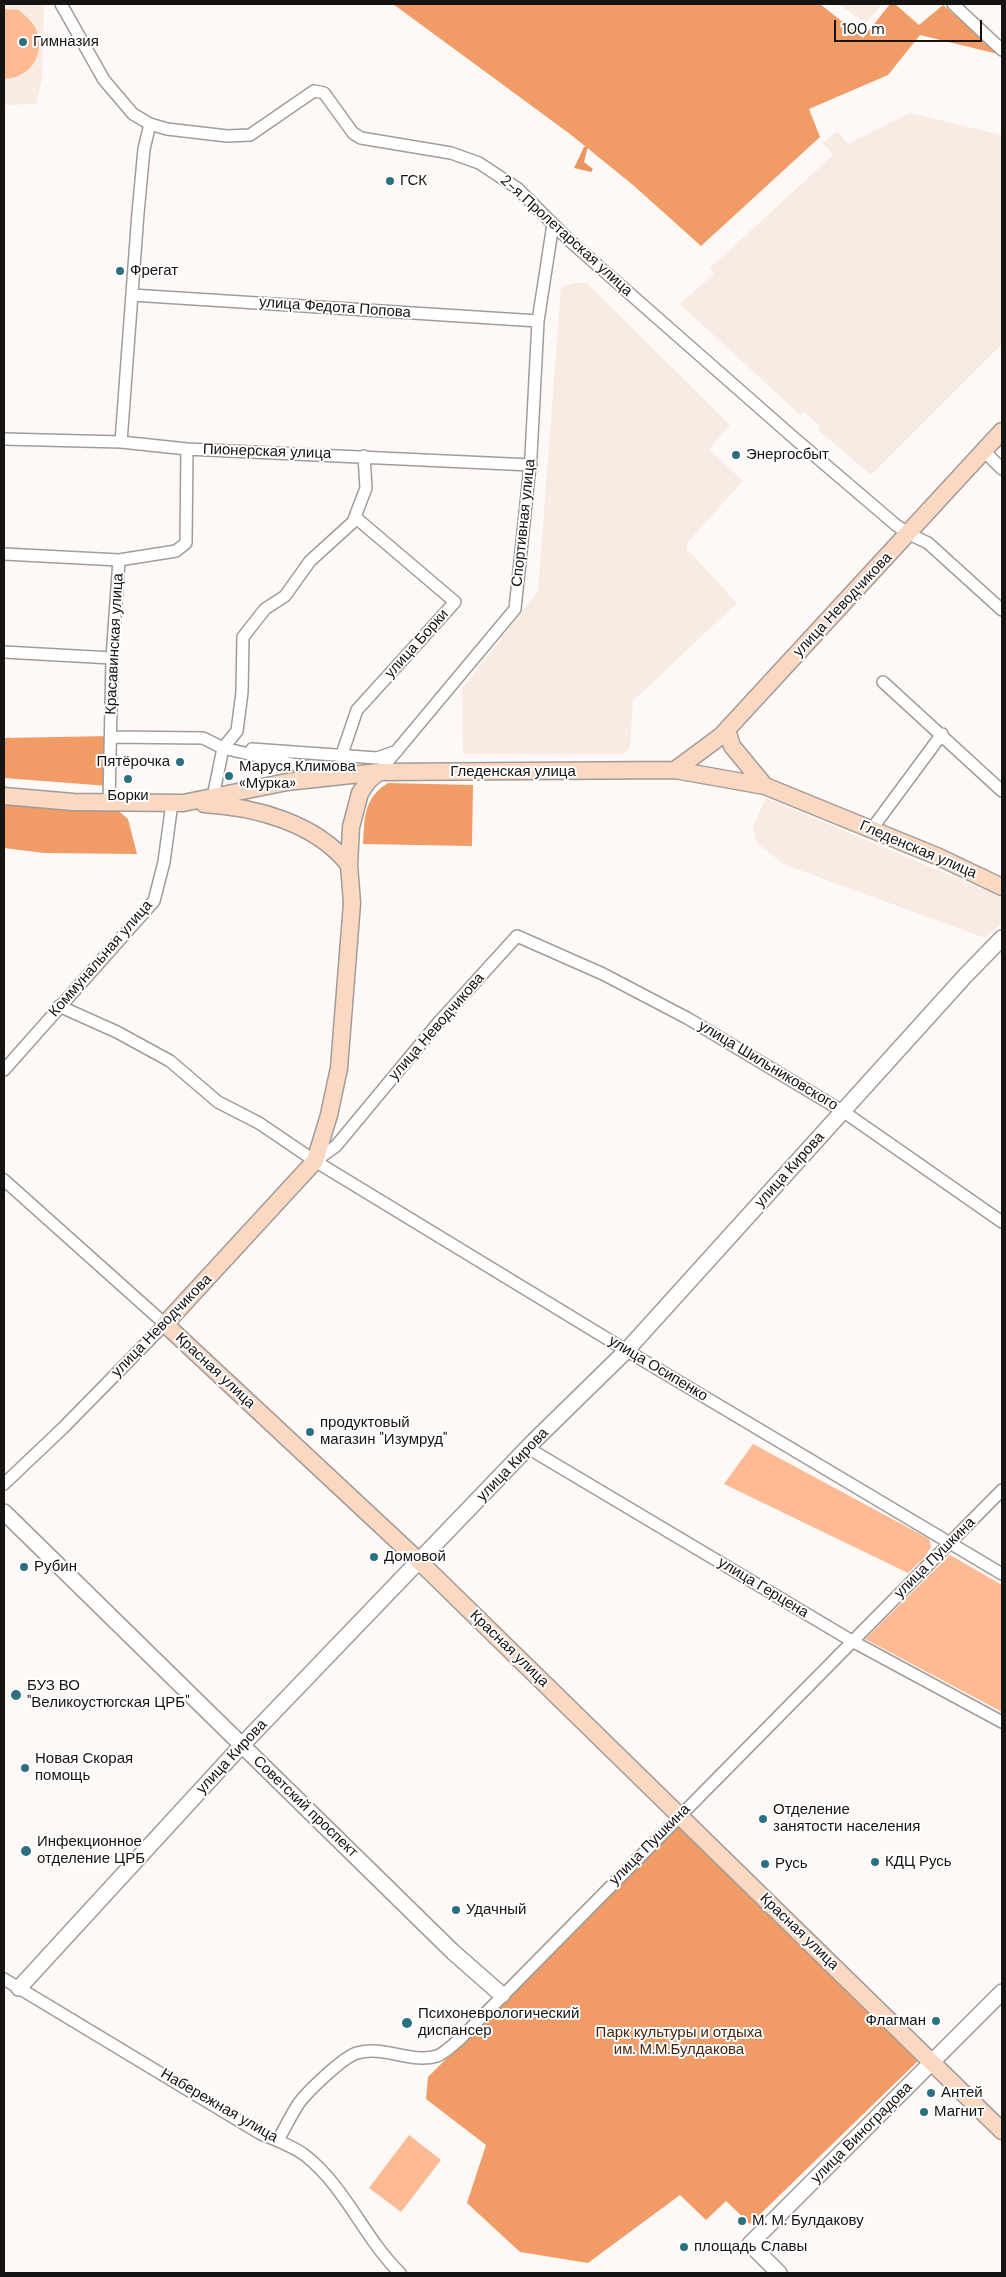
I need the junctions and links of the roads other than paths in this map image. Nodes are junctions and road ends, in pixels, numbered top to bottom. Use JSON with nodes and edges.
{"nodes":[{"id":1,"x":61,"y":4,"type":"edge"},
{"id":2,"x":953,"y":4,"type":"edge"},
{"id":3,"x":1002,"y":50,"type":"edge"},
{"id":4,"x":150,"y":124,"type":"junction"},
{"id":5,"x":553,"y":224,"type":"junction"},
{"id":6,"x":132,"y":295,"type":"junction"},
{"id":7,"x":538,"y":321,"type":"junction"},
{"id":8,"x":1002,"y":431,"type":"edge"},
{"id":9,"x":4,"y":439,"type":"edge"},
{"id":10,"x":122,"y":442,"type":"junction"},
{"id":11,"x":187,"y":449,"type":"junction"},
{"id":12,"x":984,"y":451,"type":"junction"},
{"id":13,"x":364,"y":456,"type":"junction"},
{"id":14,"x":530,"y":465,"type":"junction"},
{"id":15,"x":1002,"y":469,"type":"edge"},
{"id":16,"x":355,"y":517,"type":"junction"},
{"id":17,"x":909,"y":534,"type":"junction"},
{"id":18,"x":4,"y":554,"type":"edge"},
{"id":19,"x":119,"y":560,"type":"junction"},
{"id":20,"x":1002,"y":610,"type":"edge"},
{"id":21,"x":4,"y":652,"type":"edge"},
{"id":22,"x":112,"y":658,"type":"junction"},
{"id":23,"x":883,"y":682,"type":"dead end"},
{"id":24,"x":727,"y":730,"type":"junction"},
{"id":25,"x":942,"y":734,"type":"junction"},
{"id":26,"x":111,"y":737,"type":"junction"},
{"id":27,"x":222,"y":748,"type":"junction"},
{"id":28,"x":398,"y":751,"type":"junction"},
{"id":29,"x":342,"y":754,"type":"junction"},
{"id":30,"x":675,"y":770,"type":"junction"},
{"id":31,"x":379,"y":772,"type":"junction"},
{"id":32,"x":340,"y":775,"type":"junction"},
{"id":33,"x":765,"y":786,"type":"junction"},
{"id":34,"x":1002,"y":791,"type":"edge"},
{"id":35,"x":4,"y":796,"type":"edge"},
{"id":36,"x":212,"y":797,"type":"junction"},
{"id":37,"x":109,"y":803,"type":"junction"},
{"id":38,"x":178,"y":803,"type":"junction"},
{"id":39,"x":871,"y":830,"type":"junction"},
{"id":40,"x":349,"y":865,"type":"junction"},
{"id":41,"x":1002,"y":887,"type":"edge"},
{"id":42,"x":517,"y":936,"type":"joint"},
{"id":43,"x":1002,"y":938,"type":"edge"},
{"id":44,"x":60,"y":1006,"type":"junction"},
{"id":45,"x":4,"y":1070,"type":"edge"},
{"id":46,"x":844,"y":1112,"type":"junction"},
{"id":47,"x":315,"y":1161,"type":"junction"},
{"id":48,"x":4,"y":1180,"type":"edge"},
{"id":49,"x":1002,"y":1222,"type":"edge"},
{"id":50,"x":165,"y":1324,"type":"junction"},
{"id":51,"x":627,"y":1350,"type":"junction"},
{"id":52,"x":528,"y":1448,"type":"junction"},
{"id":53,"x":4,"y":1484,"type":"edge"},
{"id":54,"x":1002,"y":1490,"type":"edge"},
{"id":55,"x":4,"y":1512,"type":"edge"},
{"id":56,"x":950,"y":1543,"type":"junction"},
{"id":57,"x":420,"y":1562,"type":"junction"},
{"id":58,"x":1002,"y":1574,"type":"edge"},
{"id":59,"x":852,"y":1641,"type":"junction"},
{"id":60,"x":1002,"y":1722,"type":"edge"},
{"id":61,"x":242,"y":1745,"type":"junction"},
{"id":62,"x":679,"y":1816,"type":"junction"},
{"id":63,"x":4,"y":1979,"type":"edge"},
{"id":64,"x":19,"y":1988,"type":"junction"},
{"id":65,"x":1002,"y":1992,"type":"edge"},
{"id":66,"x":502,"y":1995,"type":"junction"},
{"id":67,"x":933,"y":2063,"type":"junction"},
{"id":68,"x":1002,"y":2131,"type":"edge"},
{"id":69,"x":278,"y":2140,"type":"junction"},
{"id":70,"x":400,"y":2273,"type":"edge"},
{"id":71,"x":779,"y":2273,"type":"edge"}],
"edges":[{"from":1,"to":4,"type":"street","name":"2-я Пролетарская улица"},
{"from":2,"to":3,"type":"street"},
{"from":4,"to":5,"type":"street","name":"2-я Пролетарская улица"},
{"from":4,"to":6,"type":"street"},
{"from":5,"to":7,"type":"street","name":"Спортивная улица"},
{"from":5,"to":17,"type":"street","name":"2-я Пролетарская улица"},
{"from":6,"to":7,"type":"street","name":"улица Федота Попова"},
{"from":6,"to":10,"type":"street"},
{"from":7,"to":14,"type":"street","name":"Спортивная улица"},
{"from":8,"to":12,"type":"main road","name":"улица Неводчикова"},
{"from":9,"to":10,"type":"street","name":"Пионерская улица"},
{"from":10,"to":11,"type":"street","name":"Пионерская улица"},
{"from":11,"to":13,"type":"street","name":"Пионерская улица"},
{"from":11,"to":19,"type":"street","name":"Красавинская улица"},
{"from":12,"to":15,"type":"street"},
{"from":12,"to":17,"type":"main road","name":"улица Неводчикова"},
{"from":13,"to":14,"type":"street","name":"Пионерская улица"},
{"from":13,"to":16,"type":"street"},
{"from":14,"to":28,"type":"street","name":"Спортивная улица"},
{"from":16,"to":27,"type":"street"},
{"from":16,"to":29,"type":"street","name":"улица Борки"},
{"from":17,"to":20,"type":"street","name":"2-я Пролетарская улица"},
{"from":17,"to":24,"type":"main road","name":"улица Неводчикова"},
{"from":18,"to":19,"type":"street"},
{"from":19,"to":22,"type":"street","name":"Красавинская улица"},
{"from":21,"to":22,"type":"street"},
{"from":22,"to":26,"type":"street","name":"Красавинская улица"},
{"from":23,"to":25,"type":"street"},
{"from":24,"to":30,"type":"main road","name":"улица Неводчикова"},
{"from":24,"to":33,"type":"main road"},
{"from":25,"to":34,"type":"street"},
{"from":25,"to":39,"type":"street"},
{"from":26,"to":27,"type":"street"},
{"from":26,"to":37,"type":"street","name":"Красавинская улица"},
{"from":27,"to":29,"type":"street"},
{"from":27,"to":32,"type":"street"},
{"from":27,"to":36,"type":"street"},
{"from":28,"to":29,"type":"street"},
{"from":28,"to":31,"type":"street","name":"Спортивная улица"},
{"from":29,"to":32,"type":"street","name":"улица Борки"},
{"from":30,"to":31,"type":"main road","name":"Гледенская улица"},
{"from":30,"to":33,"type":"main road","name":"Гледенская улица"},
{"from":31,"to":32,"type":"main road","name":"Гледенская улица"},
{"from":31,"to":40,"type":"main road","name":"улица Неводчикова"},
{"from":32,"to":36,"type":"main road","name":"Гледенская улица"},
{"from":33,"to":39,"type":"main road","name":"Гледенская улица"},
{"from":35,"to":37,"type":"main road","name":"Гледенская улица"},
{"from":36,"to":38,"type":"main road","name":"Гледенская улица"},
{"from":37,"to":38,"type":"main road","name":"Гледенская улица"},
{"from":38,"to":40,"type":"main road"},
{"from":38,"to":44,"type":"street","name":"Коммунальная улица"},
{"from":39,"to":41,"type":"main road","name":"Гледенская улица"},
{"from":40,"to":47,"type":"main road","name":"улица Неводчикова"},
{"from":42,"to":46,"type":"street","name":"улица Шильниковского"},
{"from":42,"to":47,"type":"street","name":"улица Неводчикова"},
{"from":43,"to":46,"type":"street","name":"улица Кирова"},
{"from":44,"to":45,"type":"street","name":"Коммунальная улица"},
{"from":44,"to":47,"type":"street","name":"улица Осипенко"},
{"from":46,"to":49,"type":"street","name":"улица Шильниковского"},
{"from":46,"to":51,"type":"street","name":"улица Кирова"},
{"from":47,"to":50,"type":"main road","name":"улица Неводчикова"},
{"from":47,"to":51,"type":"street","name":"улица Осипенко"},
{"from":48,"to":50,"type":"street","name":"Красная улица"},
{"from":50,"to":53,"type":"street","name":"улица Неводчикова"},
{"from":50,"to":57,"type":"main road","name":"Красная улица"},
{"from":51,"to":52,"type":"street","name":"улица Кирова"},
{"from":51,"to":56,"type":"street","name":"улица Осипенко"},
{"from":52,"to":57,"type":"street","name":"улица Кирова"},
{"from":52,"to":59,"type":"street","name":"улица Герцена"},
{"from":54,"to":56,"type":"street","name":"улица Пушкина"},
{"from":55,"to":61,"type":"street","name":"Советский проспект"},
{"from":56,"to":58,"type":"street","name":"улица Осипенко"},
{"from":56,"to":59,"type":"street","name":"улица Пушкина"},
{"from":57,"to":61,"type":"street","name":"улица Кирова"},
{"from":57,"to":62,"type":"main road","name":"Красная улица"},
{"from":59,"to":60,"type":"street","name":"улица Герцена"},
{"from":59,"to":62,"type":"street","name":"улица Пушкина"},
{"from":61,"to":64,"type":"street","name":"улица Кирова"},
{"from":61,"to":66,"type":"street","name":"Советский проспект"},
{"from":62,"to":66,"type":"street","name":"улица Пушкина"},
{"from":62,"to":67,"type":"main road","name":"Красная улица"},
{"from":63,"to":64,"type":"street","name":"Набережная улица"},
{"from":64,"to":69,"type":"street","name":"Набережная улица"},
{"from":65,"to":67,"type":"street","name":"улица Виноградова"},
{"from":66,"to":69,"type":"street","name":"улица Пушкина"},
{"from":67,"to":68,"type":"main road","name":"Красная улица"},
{"from":67,"to":71,"type":"street","name":"улица Виноградова"},
{"from":69,"to":70,"type":"street","name":"Набережная улица"}]}
